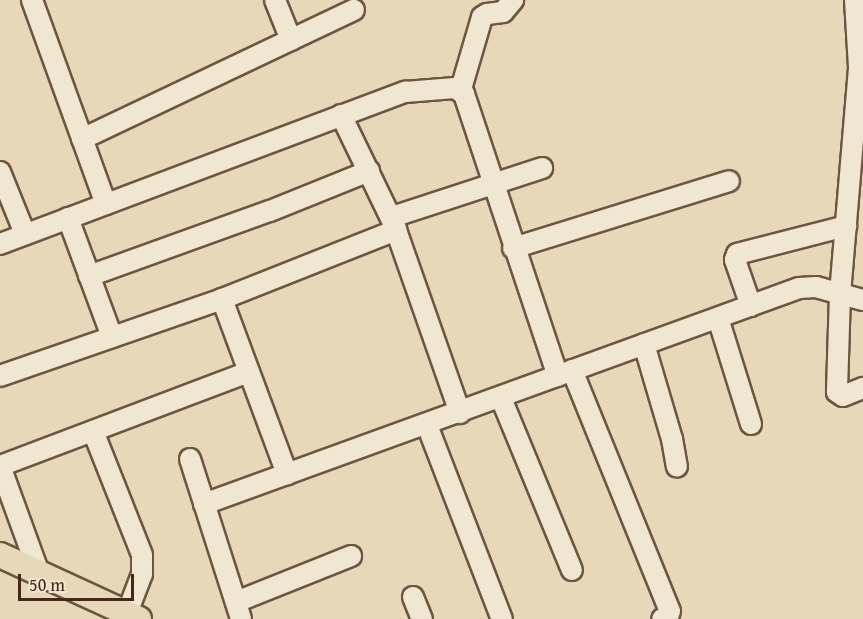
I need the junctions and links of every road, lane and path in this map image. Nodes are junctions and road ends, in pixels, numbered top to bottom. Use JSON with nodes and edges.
{"nodes":[{"id":1,"x":32,"y":0,"type":"edge"},
{"id":2,"x":276,"y":0,"type":"edge"},
{"id":3,"x":513,"y":0,"type":"edge"},
{"id":4,"x":855,"y":0,"type":"edge"},
{"id":5,"x":354,"y":10,"type":"dead end"},
{"id":6,"x":291,"y":40,"type":"junction"},
{"id":7,"x":461,"y":89,"type":"junction"},
{"id":8,"x":341,"y":116,"type":"junction"},
{"id":9,"x":82,"y":138,"type":"junction"},
{"id":10,"x":857,"y":155,"type":"edge"},
{"id":11,"x":542,"y":168,"type":"dead end"},
{"id":12,"x":369,"y":171,"type":"junction"},
{"id":13,"x":0,"y":172,"type":"edge"},
{"id":14,"x":729,"y":181,"type":"dead end"},
{"id":15,"x":492,"y":184,"type":"junction"},
{"id":16,"x":106,"y":204,"type":"junction"},
{"id":17,"x":68,"y":218,"type":"junction"},
{"id":18,"x":852,"y":221,"type":"edge"},
{"id":19,"x":394,"y":223,"type":"junction"},
{"id":20,"x":25,"y":234,"type":"junction"},
{"id":21,"x":0,"y":244,"type":"edge"},
{"id":22,"x":513,"y":248,"type":"junction"},
{"id":23,"x":89,"y":276,"type":"junction"},
{"id":24,"x":840,"y":294,"type":"junction"},
{"id":25,"x":222,"y":299,"type":"junction"},
{"id":26,"x":863,"y":300,"type":"edge"},
{"id":27,"x":751,"y":306,"type":"junction"},
{"id":28,"x":718,"y":318,"type":"junction"},
{"id":29,"x":112,"y":338,"type":"junction"},
{"id":30,"x":644,"y":344,"type":"junction"},
{"id":31,"x":249,"y":372,"type":"junction"},
{"id":32,"x":565,"y":373,"type":"junction"},
{"id":33,"x":0,"y":376,"type":"edge"},
{"id":34,"x":863,"y":388,"type":"edge"},
{"id":35,"x":501,"y":398,"type":"junction"},
{"id":36,"x":460,"y":413,"type":"junction"},
{"id":37,"x":751,"y":424,"type":"dead end"},
{"id":38,"x":427,"y":425,"type":"junction"},
{"id":39,"x":93,"y":431,"type":"junction"},
{"id":40,"x":190,"y":459,"type":"dead end"},
{"id":41,"x":0,"y":466,"type":"edge"},
{"id":42,"x":677,"y":467,"type":"dead end"},
{"id":43,"x":287,"y":474,"type":"junction"},
{"id":44,"x":204,"y":504,"type":"junction"},
{"id":45,"x":0,"y":555,"type":"edge"},
{"id":46,"x":351,"y":556,"type":"dead end"},
{"id":47,"x":572,"y":570,"type":"dead end"},
{"id":48,"x":39,"y":573,"type":"junction"},
{"id":49,"x":413,"y":597,"type":"dead end"},
{"id":50,"x":239,"y":611,"type":"edge"},
{"id":51,"x":133,"y":616,"type":"edge"},
{"id":52,"x":422,"y":619,"type":"edge"},
{"id":53,"x":502,"y":619,"type":"edge"},
{"id":54,"x":662,"y":619,"type":"edge"}],
"edges":[{"from":1,"to":9,"type":"street"},
{"from":2,"to":6,"type":"street"},
{"from":3,"to":7,"type":"street"},
{"from":4,"to":10,"type":"street"},
{"from":5,"to":6,"type":"street"},
{"from":6,"to":9,"type":"street"},
{"from":7,"to":8,"type":"street"},
{"from":7,"to":15,"type":"street"},
{"from":8,"to":12,"type":"street"},
{"from":8,"to":16,"type":"street"},
{"from":9,"to":16,"type":"street"},
{"from":10,"to":18,"type":"street"},
{"from":11,"to":15,"type":"street"},
{"from":12,"to":19,"type":"street"},
{"from":12,"to":23,"type":"street"},
{"from":13,"to":20,"type":"street"},
{"from":14,"to":22,"type":"street"},
{"from":15,"to":19,"type":"street"},
{"from":15,"to":22,"type":"street"},
{"from":16,"to":17,"type":"street"},
{"from":17,"to":20,"type":"street"},
{"from":17,"to":23,"type":"street"},
{"from":18,"to":24,"type":"street"},
{"from":18,"to":27,"type":"street"},
{"from":19,"to":25,"type":"street"},
{"from":19,"to":36,"type":"street"},
{"from":20,"to":21,"type":"street"},
{"from":22,"to":32,"type":"street"},
{"from":23,"to":29,"type":"street"},
{"from":24,"to":26,"type":"street"},
{"from":24,"to":27,"type":"street"},
{"from":24,"to":34,"type":"street"},
{"from":25,"to":29,"type":"street"},
{"from":25,"to":31,"type":"street"},
{"from":27,"to":28,"type":"street"},
{"from":28,"to":30,"type":"street"},
{"from":28,"to":37,"type":"street"},
{"from":29,"to":33,"type":"street"},
{"from":30,"to":32,"type":"street"},
{"from":30,"to":42,"type":"street"},
{"from":31,"to":39,"type":"street"},
{"from":31,"to":43,"type":"street"},
{"from":32,"to":35,"type":"street"},
{"from":32,"to":54,"type":"street"},
{"from":35,"to":36,"type":"street"},
{"from":35,"to":47,"type":"street"},
{"from":36,"to":38,"type":"street"},
{"from":38,"to":43,"type":"street"},
{"from":38,"to":53,"type":"street"},
{"from":39,"to":41,"type":"street"},
{"from":39,"to":51,"type":"street"},
{"from":40,"to":44,"type":"street"},
{"from":41,"to":48,"type":"street"},
{"from":43,"to":44,"type":"street"},
{"from":44,"to":50,"type":"street"},
{"from":45,"to":48,"type":"main road"},
{"from":46,"to":50,"type":"street"},
{"from":48,"to":51,"type":"main road"},
{"from":49,"to":52,"type":"street"}]}
